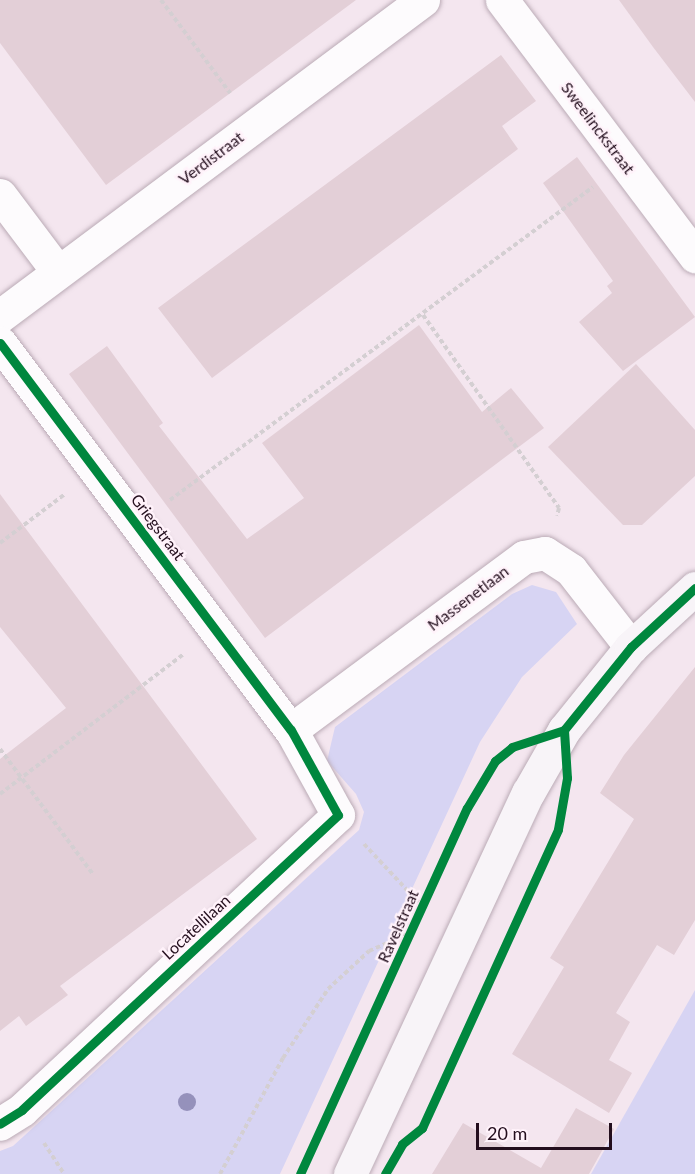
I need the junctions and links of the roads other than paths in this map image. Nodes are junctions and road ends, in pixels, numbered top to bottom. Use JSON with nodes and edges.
{"nodes":[{"id":1,"x":423,"y":0,"type":"edge"},
{"id":2,"x":502,"y":0,"type":"edge"},
{"id":3,"x":0,"y":195,"type":"edge"},
{"id":4,"x":695,"y":256,"type":"edge"},
{"id":5,"x":58,"y":272,"type":"junction"},
{"id":6,"x":0,"y":316,"type":"edge"},
{"id":7,"x":0,"y":343,"type":"edge"},
{"id":8,"x":695,"y":588,"type":"edge"},
{"id":9,"x":631,"y":647,"type":"junction"},
{"id":10,"x":291,"y":730,"type":"junction"},
{"id":11,"x":0,"y":1124,"type":"edge"},
{"id":12,"x":350,"y":1174,"type":"edge"}],
"edges":[{"from":1,"to":5,"type":"street","name":"Verdistraat"},
{"from":2,"to":4,"type":"street","name":"Sweelinckstraat"},
{"from":3,"to":5,"type":"street"},
{"from":5,"to":6,"type":"street","name":"Verdistraat"},
{"from":7,"to":10,"type":"street","name":"Griegstraat"},
{"from":8,"to":9,"type":"street"},
{"from":9,"to":10,"type":"street","name":"Massenetlaan"},
{"from":9,"to":12,"type":"street"},
{"from":10,"to":11,"type":"street","name":"Locatellilaan"}]}
